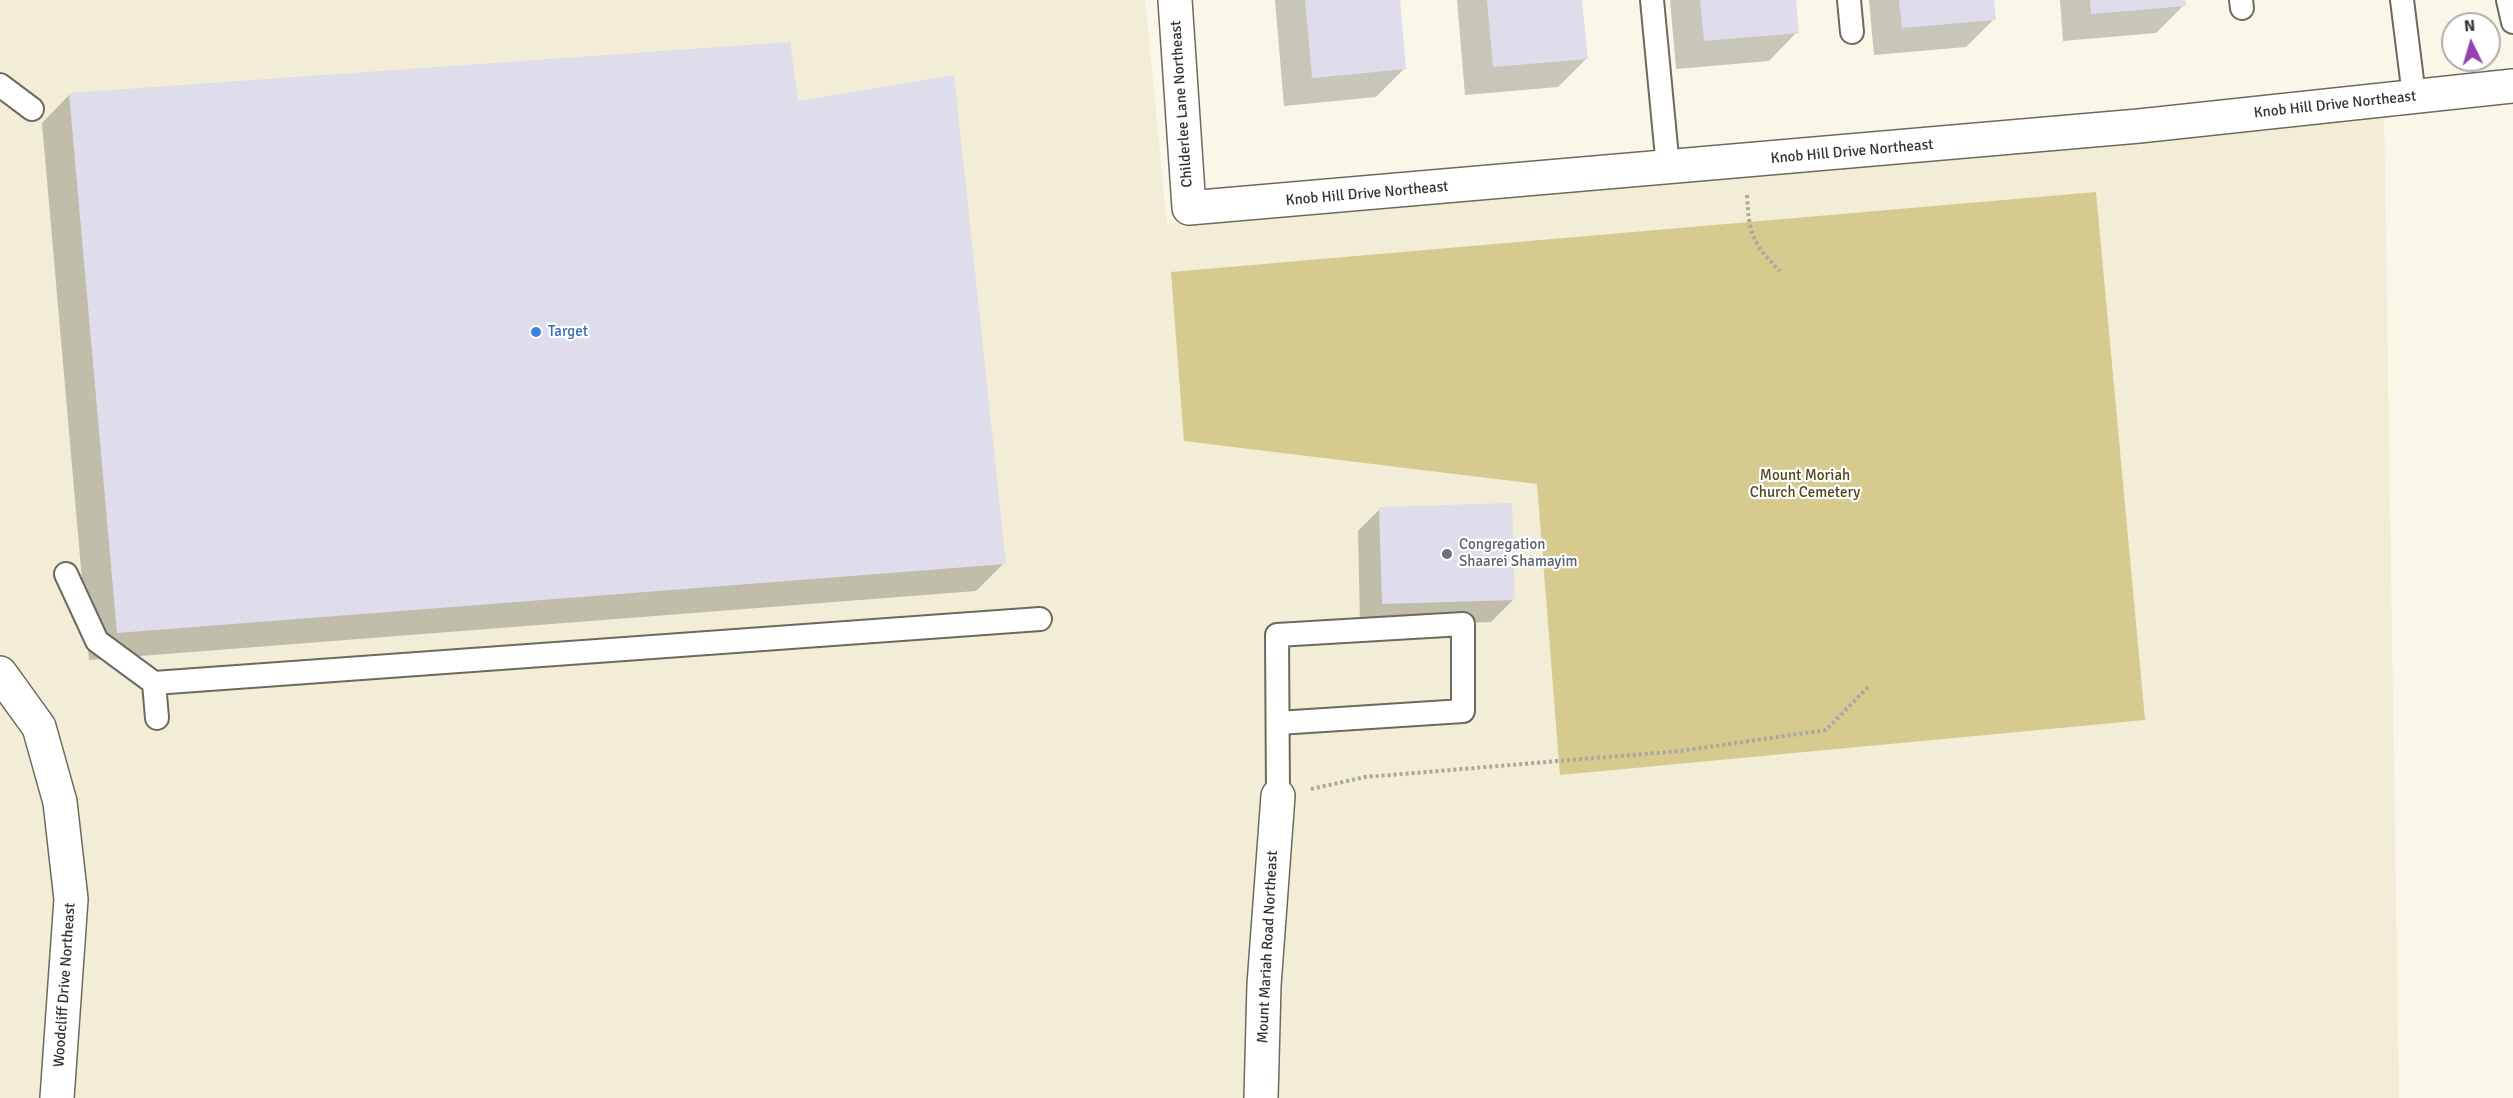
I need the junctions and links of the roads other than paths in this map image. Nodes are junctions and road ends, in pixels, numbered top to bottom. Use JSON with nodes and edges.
{"nodes":[{"id":1,"x":1175,"y":0,"type":"edge"},
{"id":2,"x":1652,"y":0,"type":"edge"},
{"id":3,"x":1849,"y":0,"type":"edge"},
{"id":4,"x":2402,"y":0,"type":"edge"},
{"id":5,"x":2508,"y":0,"type":"edge"},
{"id":6,"x":2513,"y":22,"type":"edge"},
{"id":7,"x":1852,"y":32,"type":"dead end"},
{"id":8,"x":0,"y":85,"type":"edge"},
{"id":9,"x":2513,"y":86,"type":"edge"},
{"id":10,"x":2414,"y":96,"type":"junction"},
{"id":11,"x":32,"y":108,"type":"dead end"},
{"id":12,"x":1668,"y":168,"type":"junction"},
{"id":13,"x":1189,"y":208,"type":"joint"},
{"id":14,"x":66,"y":574,"type":"dead end"},
{"id":15,"x":1040,"y":619,"type":"dead end"},
{"id":16,"x":0,"y":673,"type":"edge"},
{"id":17,"x":154,"y":683,"type":"junction"},
{"id":18,"x":157,"y":718,"type":"dead end"},
{"id":19,"x":1278,"y":723,"type":"junction"},
{"id":20,"x":1278,"y":796,"type":"joint"},
{"id":21,"x":57,"y":1098,"type":"edge"},
{"id":22,"x":1261,"y":1098,"type":"edge"}],
"edges":[{"from":1,"to":13,"type":"street","name":"Childerlee Lane Northeast"},
{"from":2,"to":12,"type":"lane"},
{"from":3,"to":7,"type":"lane"},
{"from":4,"to":10,"type":"lane"},
{"from":5,"to":6,"type":"lane"},
{"from":8,"to":11,"type":"lane"},
{"from":9,"to":10,"type":"street","name":"Knob Hill Drive Northeast"},
{"from":10,"to":12,"type":"street","name":"Knob Hill Drive Northeast"},
{"from":12,"to":13,"type":"street","name":"Knob Hill Drive Northeast"},
{"from":14,"to":17,"type":"lane"},
{"from":15,"to":17,"type":"lane"},
{"from":16,"to":21,"type":"street","name":"Woodcliff Drive Northeast"},
{"from":17,"to":18,"type":"lane"},
{"from":19,"to":19,"type":"lane"},
{"from":19,"to":20,"type":"lane"},
{"from":20,"to":22,"type":"street","name":"Mount Mariah Road Northeast"}]}
